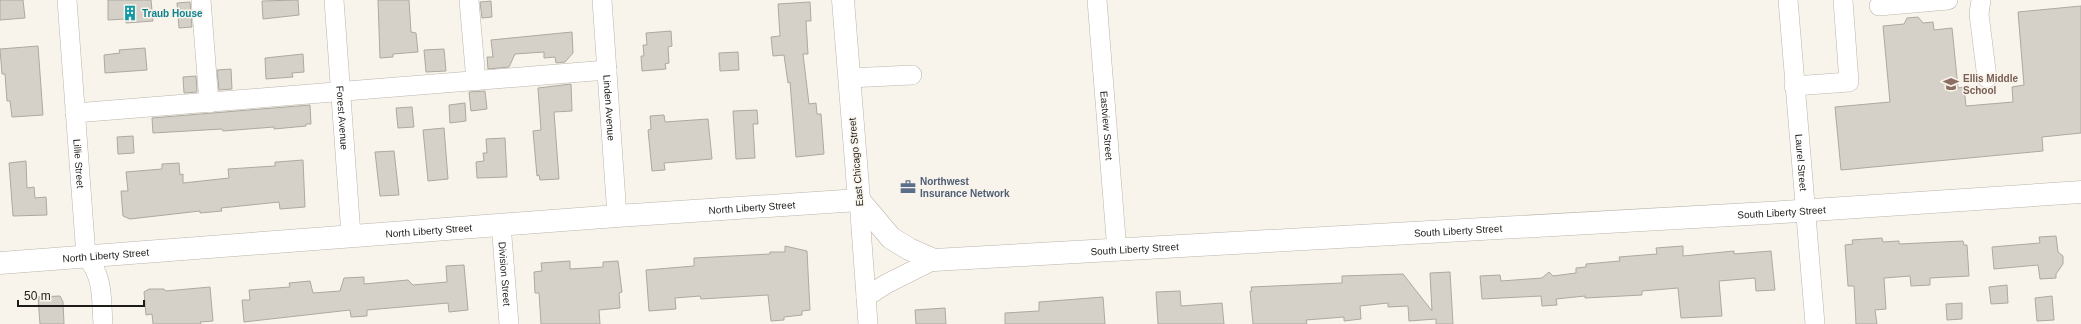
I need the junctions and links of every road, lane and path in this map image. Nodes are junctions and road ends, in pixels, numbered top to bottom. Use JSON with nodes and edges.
{"nodes":[{"id":1,"x":67,"y":0,"type":"edge"},
{"id":2,"x":201,"y":0,"type":"edge"},
{"id":3,"x":334,"y":0,"type":"edge"},
{"id":4,"x":469,"y":0,"type":"edge"},
{"id":5,"x":602,"y":0,"type":"edge"},
{"id":6,"x":843,"y":0,"type":"edge"},
{"id":7,"x":1098,"y":0,"type":"edge"},
{"id":8,"x":1788,"y":0,"type":"edge"},
{"id":9,"x":1843,"y":0,"type":"edge"},
{"id":10,"x":1948,"y":0,"type":"edge"},
{"id":11,"x":1981,"y":0,"type":"edge"},
{"id":12,"x":1879,"y":6,"type":"dead end"},
{"id":13,"x":607,"y":70,"type":"junction"},
{"id":14,"x":912,"y":75,"type":"dead end"},
{"id":15,"x":849,"y":78,"type":"junction"},
{"id":16,"x":1987,"y":78,"type":"dead end"},
{"id":17,"x":476,"y":81,"type":"junction"},
{"id":18,"x":1794,"y":86,"type":"junction"},
{"id":19,"x":342,"y":92,"type":"junction"},
{"id":20,"x":209,"y":103,"type":"junction"},
{"id":21,"x":75,"y":113,"type":"junction"},
{"id":22,"x":2081,"y":192,"type":"edge"},
{"id":23,"x":859,"y":200,"type":"junction"},
{"id":24,"x":1806,"y":210,"type":"junction"},
{"id":25,"x":617,"y":216,"type":"junction"},
{"id":26,"x":501,"y":224,"type":"junction"},
{"id":27,"x":351,"y":235,"type":"junction"},
{"id":28,"x":1117,"y":251,"type":"junction"},
{"id":29,"x":86,"y":256,"type":"junction"},
{"id":30,"x":934,"y":260,"type":"junction"},
{"id":31,"x":0,"y":263,"type":"edge"},
{"id":32,"x":866,"y":297,"type":"junction"},
{"id":33,"x":104,"y":324,"type":"edge"},
{"id":34,"x":509,"y":324,"type":"edge"},
{"id":35,"x":868,"y":324,"type":"edge"},
{"id":36,"x":1815,"y":324,"type":"edge"}],
"edges":[{"from":1,"to":21,"type":"street","name":"Lillie Street"},
{"from":2,"to":20,"type":"street"},
{"from":3,"to":19,"type":"street","name":"Forest Avenue"},
{"from":4,"to":17,"type":"street"},
{"from":5,"to":13,"type":"street","name":"Linden Avenue"},
{"from":6,"to":15,"type":"main road","name":"East Chicago Street"},
{"from":7,"to":28,"type":"street","name":"Eastview Street"},
{"from":8,"to":18,"type":"street","name":"Laurel Street"},
{"from":9,"to":18,"type":"street"},
{"from":10,"to":12,"type":"street"},
{"from":11,"to":16,"type":"street"},
{"from":13,"to":17,"type":"street"},
{"from":13,"to":25,"type":"street","name":"Linden Avenue"},
{"from":14,"to":15,"type":"street"},
{"from":15,"to":23,"type":"main road","name":"East Chicago Street"},
{"from":17,"to":19,"type":"street"},
{"from":18,"to":24,"type":"street","name":"Laurel Street"},
{"from":19,"to":20,"type":"street"},
{"from":19,"to":27,"type":"street","name":"Forest Avenue"},
{"from":20,"to":21,"type":"street"},
{"from":21,"to":29,"type":"street","name":"Lillie Street"},
{"from":22,"to":24,"type":"main road","name":"South Liberty Street"},
{"from":23,"to":25,"type":"main road","name":"North Liberty Street"},
{"from":23,"to":30,"type":"main road","name":"South Liberty Street"},
{"from":23,"to":32,"type":"street","name":"East Chicago Street"},
{"from":24,"to":28,"type":"main road","name":"South Liberty Street"},
{"from":24,"to":36,"type":"street","name":"Laurel Street"},
{"from":25,"to":26,"type":"main road","name":"North Liberty Street"},
{"from":26,"to":27,"type":"main road","name":"North Liberty Street"},
{"from":26,"to":34,"type":"street","name":"Division Street"},
{"from":27,"to":29,"type":"main road","name":"North Liberty Street"},
{"from":28,"to":30,"type":"main road","name":"South Liberty Street"},
{"from":29,"to":31,"type":"main road","name":"North Liberty Street"},
{"from":29,"to":33,"type":"street","name":"Lillie Street"},
{"from":30,"to":32,"type":"street"},
{"from":32,"to":35,"type":"street","name":"East Chicago Street"}]}
